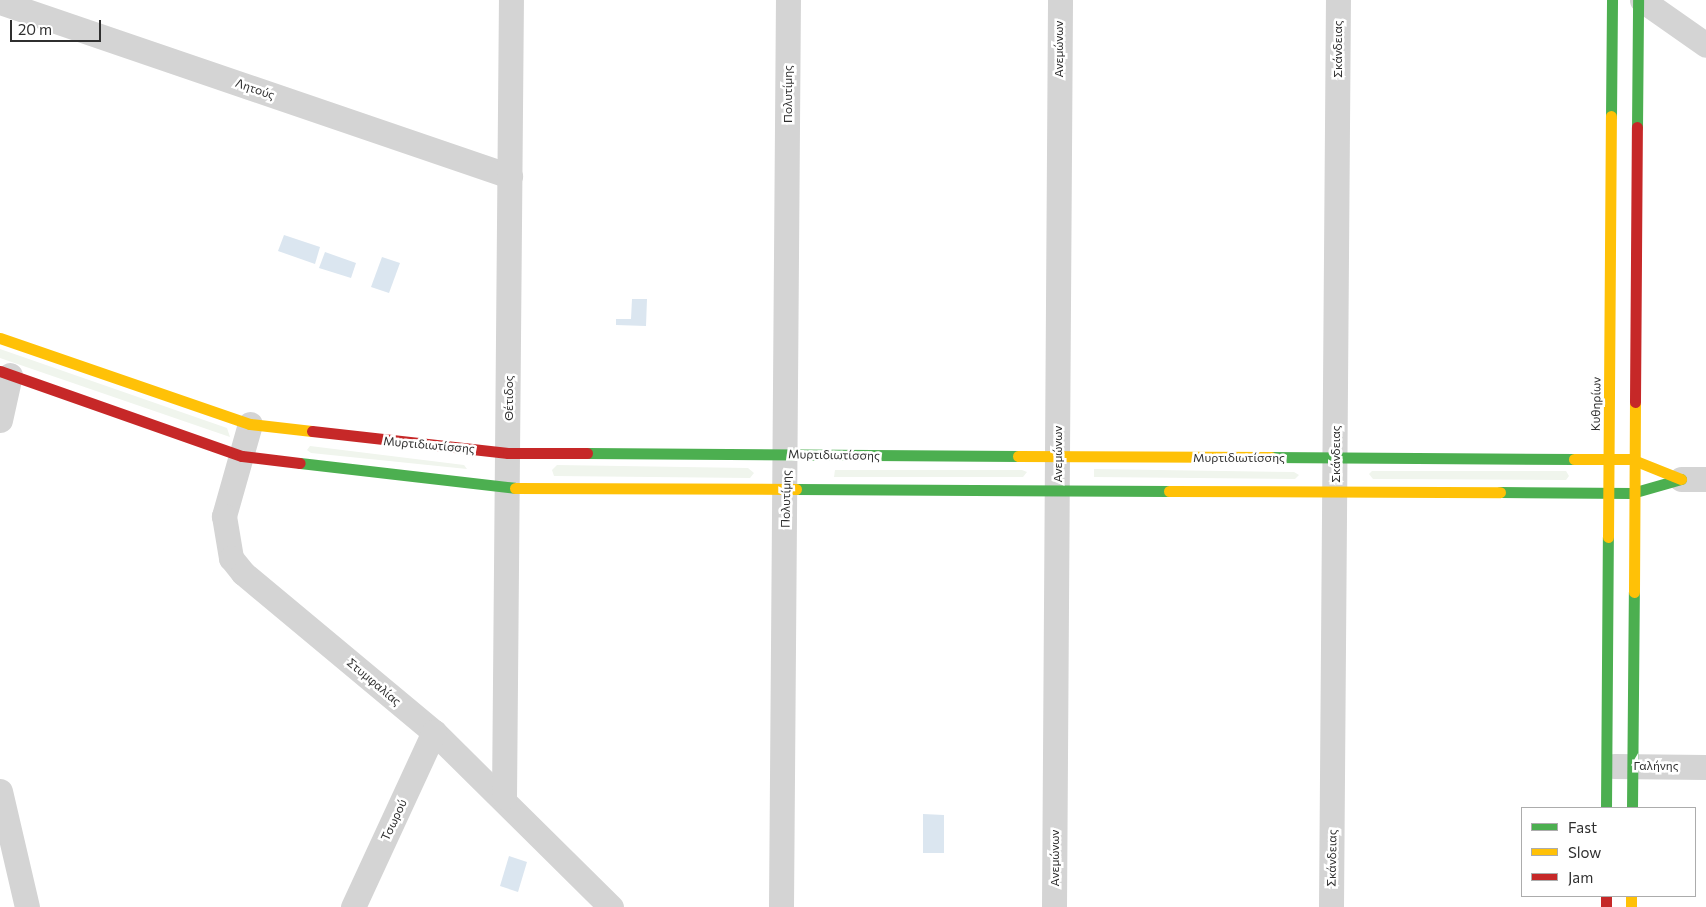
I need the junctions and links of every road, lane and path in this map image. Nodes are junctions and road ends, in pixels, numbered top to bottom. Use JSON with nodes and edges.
{"nodes":[{"id":1,"x":511,"y":0,"type":"edge"},
{"id":2,"x":788,"y":0,"type":"edge"},
{"id":3,"x":1060,"y":0,"type":"edge"},
{"id":4,"x":1338,"y":0,"type":"edge"},
{"id":5,"x":1612,"y":0,"type":"edge"},
{"id":6,"x":1640,"y":0,"type":"edge"},
{"id":7,"x":0,"y":2,"type":"edge"},
{"id":8,"x":1706,"y":45,"type":"edge"},
{"id":9,"x":510,"y":176,"type":"junction"},
{"id":10,"x":0,"y":338,"type":"edge"},
{"id":11,"x":5,"y":373,"type":"edge"},
{"id":12,"x":0,"y":420,"type":"edge"},
{"id":13,"x":250,"y":424,"type":"junction"},
{"id":14,"x":508,"y":452,"type":"junction"},
{"id":15,"x":787,"y":454,"type":"junction"},
{"id":16,"x":242,"y":456,"type":"junction"},
{"id":17,"x":1058,"y":457,"type":"junction"},
{"id":18,"x":1336,"y":459,"type":"junction"},
{"id":19,"x":1608,"y":459,"type":"junction"},
{"id":20,"x":1631,"y":459,"type":"junction"},
{"id":21,"x":1680,"y":479,"type":"junction"},
{"id":22,"x":1706,"y":479,"type":"edge"},
{"id":23,"x":508,"y":488,"type":"junction"},
{"id":24,"x":787,"y":489,"type":"junction"},
{"id":25,"x":1058,"y":489,"type":"junction"},
{"id":26,"x":1336,"y":491,"type":"junction"},
{"id":27,"x":1608,"y":493,"type":"junction"},
{"id":28,"x":1632,"y":493,"type":"junction"},
{"id":29,"x":434,"y":732,"type":"junction"},
{"id":30,"x":1606,"y":766,"type":"junction"},
{"id":31,"x":1632,"y":766,"type":"junction"},
{"id":32,"x":1706,"y":766,"type":"edge"},
{"id":33,"x":0,"y":791,"type":"edge"},
{"id":34,"x":504,"y":797,"type":"junction"},
{"id":35,"x":1606,"y":807,"type":"edge"},
{"id":36,"x":1632,"y":807,"type":"edge"},
{"id":37,"x":27,"y":907,"type":"edge"},
{"id":38,"x":353,"y":907,"type":"edge"},
{"id":39,"x":612,"y":907,"type":"edge"},
{"id":40,"x":781,"y":907,"type":"edge"},
{"id":41,"x":1054,"y":907,"type":"edge"},
{"id":42,"x":1331,"y":907,"type":"edge"}],
"edges":[{"from":1,"to":9,"type":"street","name":"Θέτιδος"},
{"from":2,"to":15,"type":"street","name":"Πολυτίμης"},
{"from":3,"to":17,"type":"street","name":"Ανεμώνων"},
{"from":4,"to":18,"type":"street","name":"Σκάνδειας"},
{"from":5,"to":19,"type":"street","name":"Κυθηρίων"},
{"from":6,"to":8,"type":"street"},
{"from":6,"to":20,"type":"street"},
{"from":7,"to":9,"type":"street","name":"Λητούς"},
{"from":9,"to":14,"type":"street","name":"Θέτιδος"},
{"from":10,"to":13,"type":"street","name":"Μυρτιδιωτίσσης"},
{"from":11,"to":12,"type":"street"},
{"from":11,"to":16,"type":"street","name":"Μυρτιδιωτίσσης"},
{"from":13,"to":14,"type":"street","name":"Μυρτιδιωτίσσης"},
{"from":13,"to":16,"type":"street","name":"Στυμφαλίας"},
{"from":14,"to":15,"type":"street","name":"Μυρτιδιωτίσσης"},
{"from":14,"to":23,"type":"street","name":"Θέτιδος"},
{"from":15,"to":17,"type":"street","name":"Μυρτιδιωτίσσης"},
{"from":15,"to":24,"type":"street","name":"Πολυτίμης"},
{"from":16,"to":23,"type":"street","name":"Μυρτιδιωτίσσης"},
{"from":16,"to":29,"type":"street","name":"Στυμφαλίας"},
{"from":17,"to":18,"type":"street","name":"Μυρτιδιωτίσσης"},
{"from":17,"to":25,"type":"street","name":"Ανεμώνων"},
{"from":18,"to":19,"type":"street","name":"Μυρτιδιωτίσσης"},
{"from":18,"to":26,"type":"street","name":"Σκάνδειας"},
{"from":19,"to":20,"type":"street","name":"Μυρτιδιωτίσσης"},
{"from":19,"to":27,"type":"street","name":"Κυθηρίων"},
{"from":20,"to":21,"type":"street","name":"Μυρτιδιωτίσσης"},
{"from":20,"to":28,"type":"street"},
{"from":21,"to":22,"type":"street","name":"Μυρτιδιωτίσσης"},
{"from":21,"to":28,"type":"street","name":"Μυρτιδιωτίσσης"},
{"from":23,"to":24,"type":"street","name":"Μυρτιδιωτίσσης"},
{"from":23,"to":34,"type":"street","name":"Θέτιδος"},
{"from":24,"to":25,"type":"street","name":"Μυρτιδιωτίσσης"},
{"from":24,"to":40,"type":"street","name":"Πολυτίμης"},
{"from":25,"to":26,"type":"street","name":"Μυρτιδιωτίσσης"},
{"from":25,"to":41,"type":"street","name":"Ανεμώνων"},
{"from":26,"to":27,"type":"street","name":"Μυρτιδιωτίσσης"},
{"from":26,"to":42,"type":"street","name":"Σκάνδειας"},
{"from":27,"to":28,"type":"street","name":"Μυρτιδιωτίσσης"},
{"from":27,"to":30,"type":"street","name":"Κυθηρίων"},
{"from":28,"to":31,"type":"street"},
{"from":29,"to":34,"type":"street","name":"Στυμφαλίας"},
{"from":29,"to":38,"type":"street","name":"Τσωρού"},
{"from":30,"to":31,"type":"street","name":"Γαλήνης"},
{"from":30,"to":35,"type":"street","name":"Κυθηρίων"},
{"from":31,"to":32,"type":"street","name":"Γαλήνης"},
{"from":31,"to":36,"type":"street"},
{"from":33,"to":37,"type":"street"},
{"from":34,"to":39,"type":"street","name":"Στυμφαλίας"}]}
